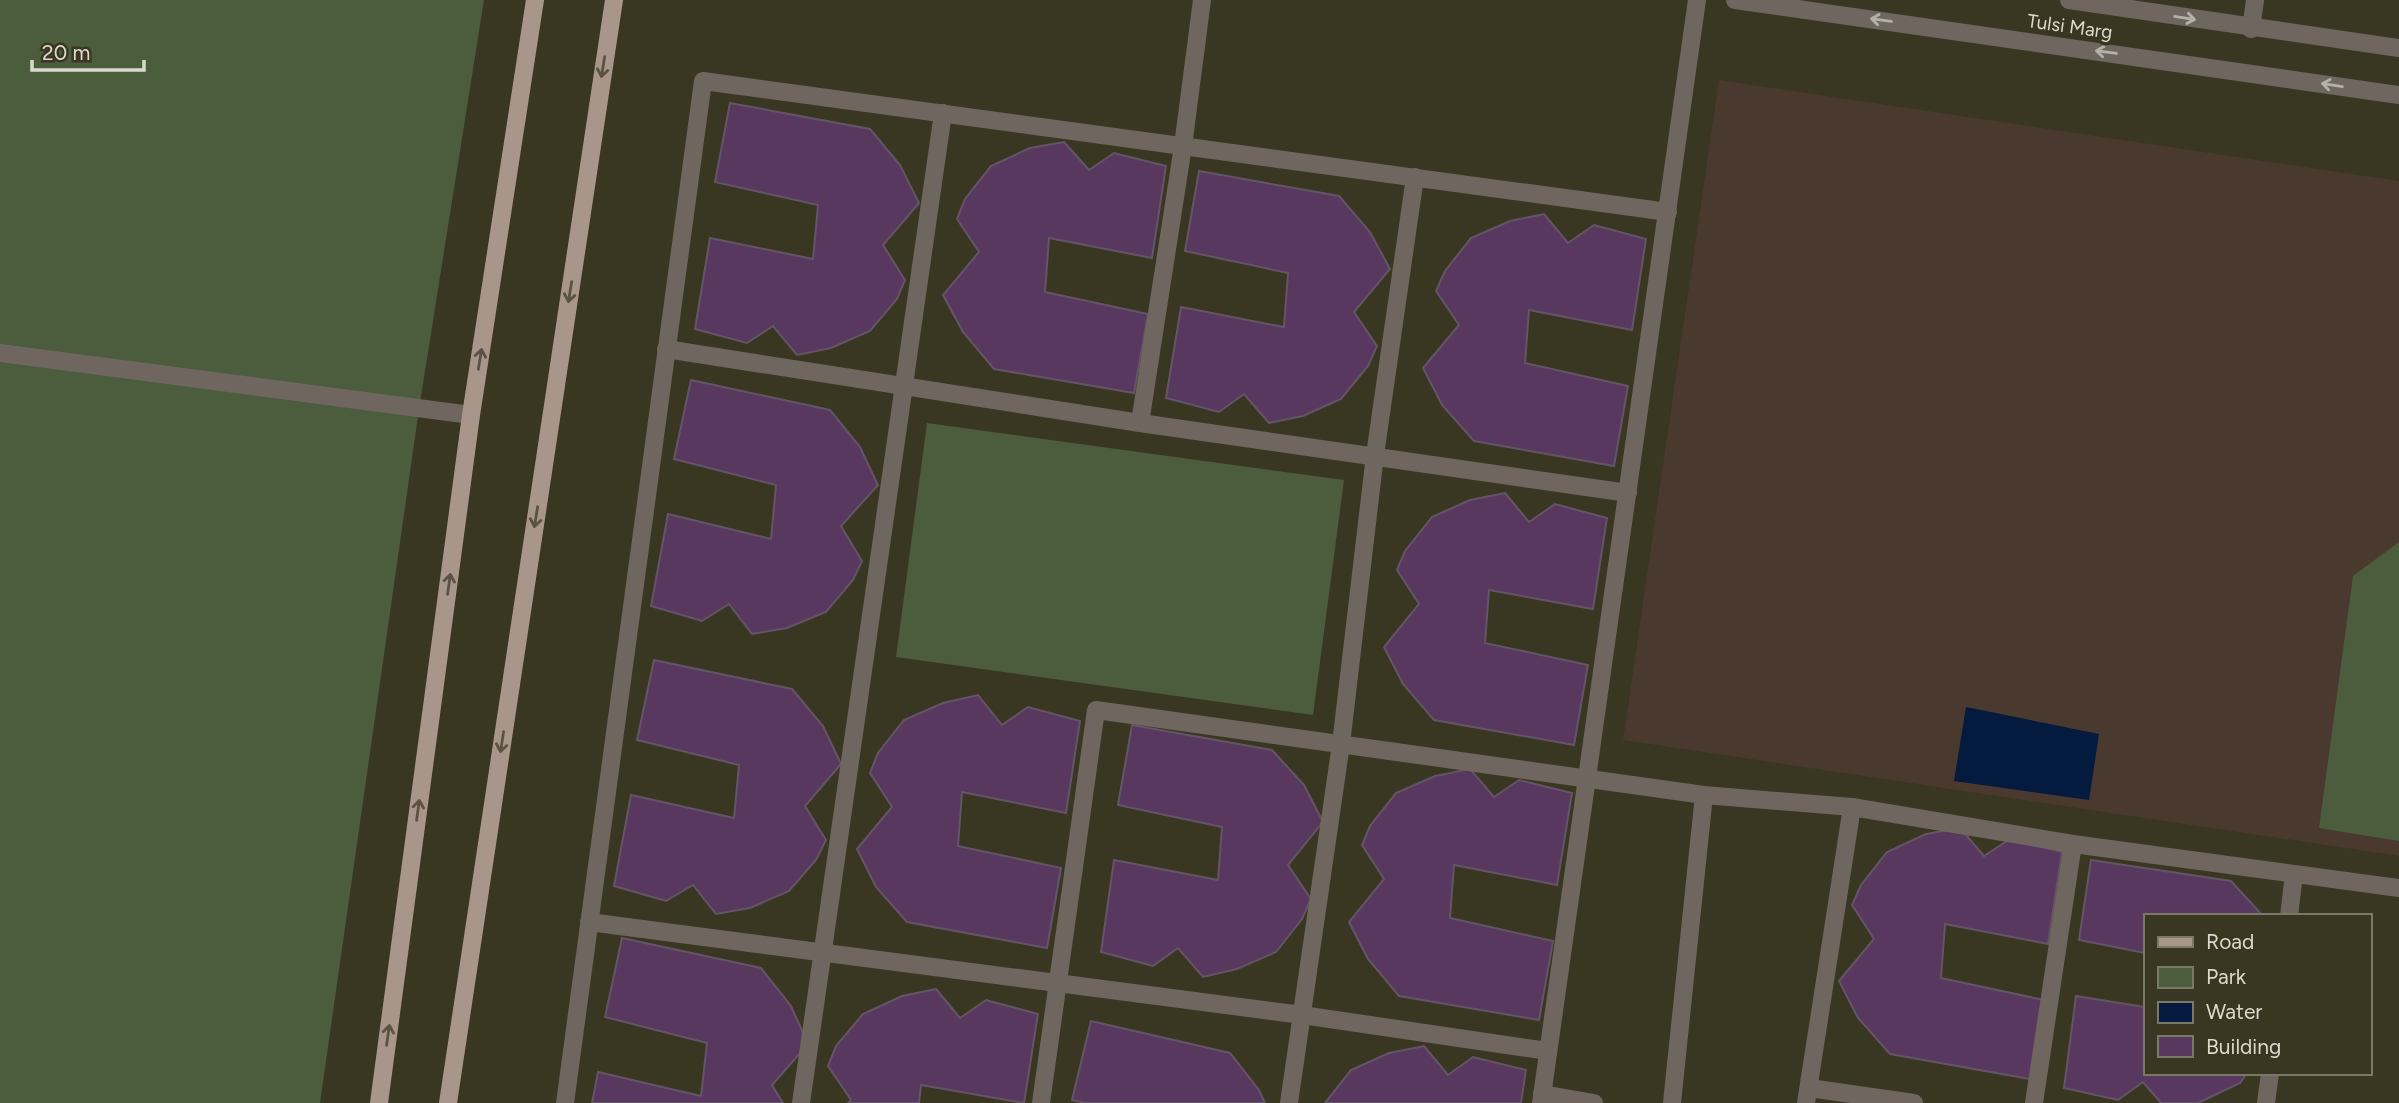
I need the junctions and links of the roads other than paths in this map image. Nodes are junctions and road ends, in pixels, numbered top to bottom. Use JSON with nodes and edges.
{"nodes":[{"id":1,"x":535,"y":0,"type":"edge"},
{"id":2,"x":614,"y":0,"type":"edge"},
{"id":3,"x":1202,"y":0,"type":"edge"},
{"id":4,"x":1697,"y":0,"type":"edge"},
{"id":5,"x":1735,"y":0,"type":"edge"},
{"id":6,"x":2069,"y":0,"type":"edge"},
{"id":7,"x":2255,"y":0,"type":"edge"},
{"id":8,"x":2251,"y":29,"type":"junction"},
{"id":9,"x":2399,"y":48,"type":"edge"},
{"id":10,"x":2399,"y":95,"type":"edge"},
{"id":11,"x":943,"y":113,"type":"junction"},
{"id":12,"x":1183,"y":146,"type":"junction"},
{"id":13,"x":1415,"y":177,"type":"junction"},
{"id":14,"x":1668,"y":212,"type":"junction"},
{"id":15,"x":666,"y":349,"type":"junction"},
{"id":16,"x":0,"y":353,"type":"edge"},
{"id":17,"x":904,"y":384,"type":"junction"},
{"id":18,"x":471,"y":415,"type":"junction"},
{"id":19,"x":1140,"y":424,"type":"junction"},
{"id":20,"x":1375,"y":455,"type":"junction"},
{"id":21,"x":1628,"y":493,"type":"junction"},
{"id":22,"x":1341,"y":744,"type":"junction"},
{"id":23,"x":1587,"y":777,"type":"junction"},
{"id":24,"x":1704,"y":795,"type":"junction"},
{"id":25,"x":1852,"y":807,"type":"junction"},
{"id":26,"x":2074,"y":844,"type":"junction"},
{"id":27,"x":2294,"y":874,"type":"junction"},
{"id":28,"x":2399,"y":888,"type":"edge"},
{"id":29,"x":2289,"y":914,"type":"edge"},
{"id":30,"x":589,"y":922,"type":"junction"},
{"id":31,"x":822,"y":953,"type":"junction"},
{"id":32,"x":1057,"y":985,"type":"junction"},
{"id":33,"x":1302,"y":1015,"type":"junction"},
{"id":34,"x":1548,"y":1051,"type":"junction"},
{"id":35,"x":2270,"y":1075,"type":"edge"},
{"id":36,"x":1807,"y":1096,"type":"edge"},
{"id":37,"x":1542,"y":1098,"type":"edge"},
{"id":38,"x":379,"y":1103,"type":"edge"},
{"id":39,"x":448,"y":1103,"type":"edge"},
{"id":40,"x":565,"y":1103,"type":"edge"},
{"id":41,"x":801,"y":1103,"type":"edge"},
{"id":42,"x":1041,"y":1103,"type":"edge"},
{"id":43,"x":1289,"y":1103,"type":"edge"},
{"id":44,"x":1594,"y":1103,"type":"edge"},
{"id":45,"x":1672,"y":1103,"type":"edge"},
{"id":46,"x":1914,"y":1103,"type":"edge"},
{"id":47,"x":2034,"y":1103,"type":"edge"},
{"id":48,"x":2266,"y":1103,"type":"edge"}],
"edges":[{"from":18,"to":1,"type":"main road","one_way":true},
{"from":2,"to":39,"type":"main road","one_way":true},
{"from":3,"to":12,"type":"street"},
{"from":4,"to":14,"type":"street"},
{"from":10,"to":5,"type":"street","name":"Tulsi Marg","one_way":true},
{"from":6,"to":8,"type":"street","name":"Tulsi Marg","one_way":true},
{"from":7,"to":8,"type":"street"},
{"from":8,"to":9,"type":"street","name":"Tulsi Marg"},
{"from":11,"to":12,"type":"street"},
{"from":11,"to":15,"type":"street"},
{"from":11,"to":17,"type":"street"},
{"from":12,"to":13,"type":"street"},
{"from":12,"to":19,"type":"street"},
{"from":13,"to":14,"type":"street"},
{"from":13,"to":20,"type":"street"},
{"from":14,"to":21,"type":"street"},
{"from":15,"to":17,"type":"street"},
{"from":15,"to":30,"type":"street"},
{"from":16,"to":18,"type":"street"},
{"from":17,"to":19,"type":"street"},
{"from":17,"to":31,"type":"street"},
{"from":38,"to":18,"type":"main road","one_way":true},
{"from":19,"to":20,"type":"street"},
{"from":20,"to":21,"type":"street"},
{"from":20,"to":22,"type":"street"},
{"from":21,"to":23,"type":"street"},
{"from":22,"to":23,"type":"street"},
{"from":22,"to":32,"type":"street"},
{"from":22,"to":33,"type":"street"},
{"from":23,"to":24,"type":"street"},
{"from":23,"to":34,"type":"street"},
{"from":24,"to":25,"type":"street"},
{"from":24,"to":45,"type":"street"},
{"from":25,"to":26,"type":"street"},
{"from":25,"to":36,"type":"street"},
{"from":26,"to":27,"type":"street"},
{"from":26,"to":47,"type":"street"},
{"from":27,"to":28,"type":"street"},
{"from":27,"to":29,"type":"street"},
{"from":30,"to":31,"type":"street"},
{"from":30,"to":40,"type":"street"},
{"from":31,"to":32,"type":"street"},
{"from":31,"to":41,"type":"street"},
{"from":32,"to":33,"type":"street"},
{"from":32,"to":42,"type":"street"},
{"from":33,"to":34,"type":"street"},
{"from":33,"to":43,"type":"street"},
{"from":34,"to":37,"type":"street"},
{"from":35,"to":48,"type":"street"},
{"from":36,"to":46,"type":"street"},
{"from":37,"to":44,"type":"street"}]}
